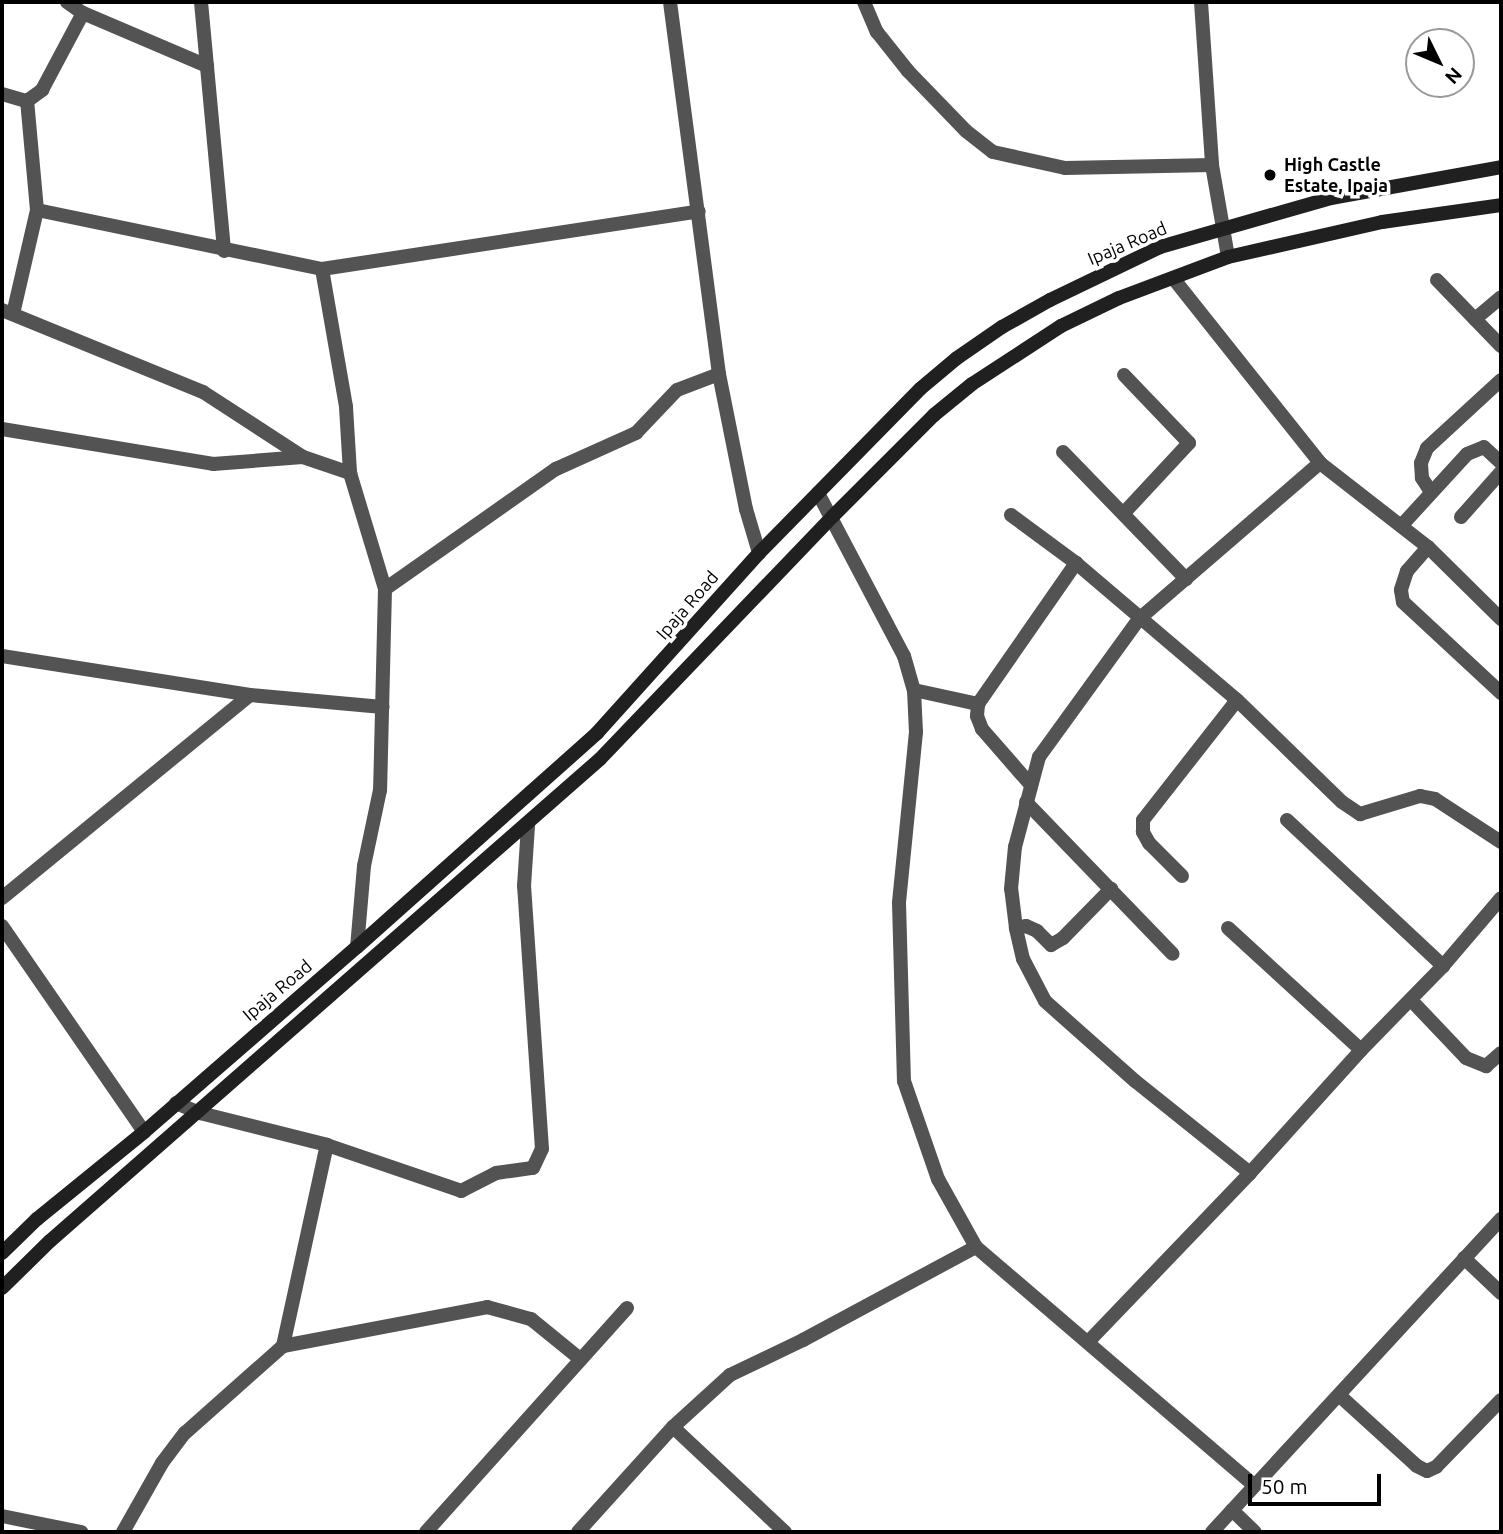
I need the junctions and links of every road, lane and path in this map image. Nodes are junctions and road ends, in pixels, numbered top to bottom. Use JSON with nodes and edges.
{"nodes":[{"id":1,"x":67,"y":2,"type":"edge"},
{"id":2,"x":201,"y":2,"type":"edge"},
{"id":3,"x":670,"y":2,"type":"edge"},
{"id":4,"x":864,"y":2,"type":"edge"},
{"id":5,"x":1201,"y":2,"type":"edge"},
{"id":6,"x":83,"y":13,"type":"junction"},
{"id":7,"x":208,"y":66,"type":"junction"},
{"id":8,"x":2,"y":94,"type":"edge"},
{"id":9,"x":27,"y":101,"type":"junction"},
{"id":10,"x":1212,"y":165,"type":"junction"},
{"id":11,"x":1501,"y":167,"type":"edge"},
{"id":12,"x":1501,"y":205,"type":"edge"},
{"id":13,"x":37,"y":210,"type":"junction"},
{"id":14,"x":699,"y":211,"type":"junction"},
{"id":15,"x":1223,"y":227,"type":"junction"},
{"id":16,"x":224,"y":251,"type":"junction"},
{"id":17,"x":1228,"y":257,"type":"junction"},
{"id":18,"x":322,"y":269,"type":"junction"},
{"id":19,"x":1173,"y":278,"type":"junction"},
{"id":20,"x":1437,"y":280,"type":"dead end"},
{"id":21,"x":1501,"y":297,"type":"edge"},
{"id":22,"x":7,"y":312,"type":"edge"},
{"id":23,"x":1475,"y":319,"type":"junction"},
{"id":24,"x":1501,"y":346,"type":"edge"},
{"id":25,"x":719,"y":374,"type":"junction"},
{"id":26,"x":1124,"y":375,"type":"dead end"},
{"id":27,"x":1501,"y":380,"type":"edge"},
{"id":28,"x":2,"y":429,"type":"edge"},
{"id":29,"x":1063,"y":452,"type":"dead end"},
{"id":30,"x":303,"y":457,"type":"junction"},
{"id":31,"x":1320,"y":463,"type":"junction"},
{"id":32,"x":1501,"y":463,"type":"edge"},
{"id":33,"x":1501,"y":472,"type":"edge"},
{"id":34,"x":350,"y":473,"type":"junction"},
{"id":35,"x":1431,"y":492,"type":"junction"},
{"id":36,"x":818,"y":493,"type":"junction"},
{"id":37,"x":1125,"y":513,"type":"junction"},
{"id":38,"x":1011,"y":515,"type":"dead end"},
{"id":39,"x":833,"y":516,"type":"junction"},
{"id":40,"x":1461,"y":517,"type":"dead end"},
{"id":41,"x":1402,"y":525,"type":"junction"},
{"id":42,"x":1428,"y":547,"type":"junction"},
{"id":43,"x":759,"y":553,"type":"junction"},
{"id":44,"x":1076,"y":563,"type":"junction"},
{"id":45,"x":1186,"y":579,"type":"junction"},
{"id":46,"x":385,"y":589,"type":"junction"},
{"id":47,"x":1139,"y":619,"type":"junction"},
{"id":48,"x":1501,"y":619,"type":"edge"},
{"id":49,"x":2,"y":656,"type":"edge"},
{"id":50,"x":914,"y":690,"type":"junction"},
{"id":51,"x":1501,"y":693,"type":"edge"},
{"id":52,"x":250,"y":695,"type":"junction"},
{"id":53,"x":1237,"y":700,"type":"junction"},
{"id":54,"x":978,"y":704,"type":"junction"},
{"id":55,"x":382,"y":707,"type":"junction"},
{"id":56,"x":1030,"y":784,"type":"junction"},
{"id":57,"x":1026,"y":802,"type":"junction"},
{"id":58,"x":1287,"y":820,"type":"dead end"},
{"id":59,"x":528,"y":825,"type":"junction"},
{"id":60,"x":1501,"y":842,"type":"edge"},
{"id":61,"x":1182,"y":876,"type":"dead end"},
{"id":62,"x":1111,"y":889,"type":"junction"},
{"id":63,"x":2,"y":898,"type":"edge"},
{"id":64,"x":1501,"y":898,"type":"edge"},
{"id":65,"x":2,"y":926,"type":"edge"},
{"id":66,"x":1228,"y":928,"type":"dead end"},
{"id":67,"x":1016,"y":929,"type":"junction"},
{"id":68,"x":357,"y":947,"type":"junction"},
{"id":69,"x":1173,"y":954,"type":"dead end"},
{"id":70,"x":1443,"y":966,"type":"junction"},
{"id":71,"x":1411,"y":1000,"type":"junction"},
{"id":72,"x":1361,"y":1050,"type":"junction"},
{"id":73,"x":1501,"y":1053,"type":"edge"},
{"id":74,"x":176,"y":1103,"type":"junction"},
{"id":75,"x":200,"y":1113,"type":"junction"},
{"id":76,"x":144,"y":1132,"type":"junction"},
{"id":77,"x":327,"y":1145,"type":"junction"},
{"id":78,"x":1250,"y":1173,"type":"junction"},
{"id":79,"x":1501,"y":1219,"type":"edge"},
{"id":80,"x":976,"y":1247,"type":"junction"},
{"id":81,"x":2,"y":1253,"type":"edge"},
{"id":82,"x":1465,"y":1258,"type":"junction"},
{"id":83,"x":2,"y":1288,"type":"edge"},
{"id":84,"x":1501,"y":1293,"type":"edge"},
{"id":85,"x":628,"y":1308,"type":"dead end"},
{"id":86,"x":1089,"y":1341,"type":"junction"},
{"id":87,"x":283,"y":1346,"type":"junction"},
{"id":88,"x":579,"y":1358,"type":"junction"},
{"id":89,"x":1340,"y":1396,"type":"junction"},
{"id":90,"x":1501,"y":1400,"type":"edge"},
{"id":91,"x":673,"y":1427,"type":"junction"},
{"id":92,"x":1254,"y":1485,"type":"junction"},
{"id":93,"x":1232,"y":1510,"type":"junction"},
{"id":94,"x":2,"y":1516,"type":"edge"},
{"id":95,"x":81,"y":1532,"type":"edge"},
{"id":96,"x":123,"y":1532,"type":"edge"},
{"id":97,"x":426,"y":1532,"type":"edge"},
{"id":98,"x":578,"y":1532,"type":"edge"},
{"id":99,"x":785,"y":1532,"type":"edge"},
{"id":100,"x":1212,"y":1532,"type":"edge"},
{"id":101,"x":1255,"y":1532,"type":"edge"}],
"edges":[{"from":1,"to":6,"type":"street"},
{"from":2,"to":7,"type":"street"},
{"from":3,"to":14,"type":"street"},
{"from":4,"to":10,"type":"street"},
{"from":5,"to":10,"type":"street"},
{"from":6,"to":7,"type":"street"},
{"from":6,"to":9,"type":"street"},
{"from":7,"to":16,"type":"street"},
{"from":8,"to":9,"type":"street"},
{"from":9,"to":13,"type":"street"},
{"from":10,"to":15,"type":"street"},
{"from":11,"to":15,"type":"main road","name":"Ipaja Road"},
{"from":12,"to":17,"type":"main road"},
{"from":13,"to":16,"type":"street"},
{"from":13,"to":22,"type":"street"},
{"from":14,"to":18,"type":"street"},
{"from":14,"to":25,"type":"street"},
{"from":15,"to":17,"type":"street"},
{"from":15,"to":36,"type":"main road","name":"Ipaja Road"},
{"from":16,"to":18,"type":"street"},
{"from":17,"to":19,"type":"main road"},
{"from":18,"to":34,"type":"street"},
{"from":19,"to":31,"type":"street"},
{"from":19,"to":39,"type":"main road"},
{"from":20,"to":23,"type":"street"},
{"from":21,"to":23,"type":"street"},
{"from":22,"to":30,"type":"street"},
{"from":23,"to":24,"type":"street"},
{"from":25,"to":43,"type":"street"},
{"from":25,"to":46,"type":"street"},
{"from":26,"to":37,"type":"street"},
{"from":27,"to":35,"type":"street"},
{"from":28,"to":30,"type":"street"},
{"from":29,"to":37,"type":"street"},
{"from":30,"to":34,"type":"street"},
{"from":31,"to":41,"type":"street"},
{"from":31,"to":45,"type":"street"},
{"from":32,"to":35,"type":"street"},
{"from":33,"to":40,"type":"street"},
{"from":34,"to":46,"type":"street"},
{"from":35,"to":41,"type":"street"},
{"from":36,"to":39,"type":"street"},
{"from":36,"to":43,"type":"main road","name":"Ipaja Road"},
{"from":37,"to":45,"type":"street"},
{"from":38,"to":44,"type":"street"},
{"from":39,"to":50,"type":"street"},
{"from":39,"to":59,"type":"main road"},
{"from":41,"to":42,"type":"street"},
{"from":42,"to":48,"type":"street"},
{"from":42,"to":51,"type":"street"},
{"from":43,"to":68,"type":"main road","name":"Ipaja Road"},
{"from":44,"to":47,"type":"street"},
{"from":44,"to":54,"type":"street"},
{"from":45,"to":47,"type":"street"},
{"from":46,"to":55,"type":"street"},
{"from":47,"to":53,"type":"street"},
{"from":47,"to":56,"type":"street"},
{"from":49,"to":52,"type":"street"},
{"from":50,"to":54,"type":"street"},
{"from":50,"to":80,"type":"street"},
{"from":52,"to":55,"type":"street"},
{"from":52,"to":63,"type":"street"},
{"from":53,"to":60,"type":"street"},
{"from":53,"to":61,"type":"street"},
{"from":54,"to":56,"type":"street"},
{"from":55,"to":68,"type":"street"},
{"from":56,"to":57,"type":"street"},
{"from":57,"to":62,"type":"street"},
{"from":57,"to":67,"type":"street"},
{"from":58,"to":70,"type":"street"},
{"from":59,"to":75,"type":"main road"},
{"from":59,"to":77,"type":"street"},
{"from":62,"to":67,"type":"street"},
{"from":62,"to":69,"type":"street"},
{"from":64,"to":70,"type":"street"},
{"from":65,"to":76,"type":"street"},
{"from":66,"to":72,"type":"street"},
{"from":67,"to":78,"type":"street"},
{"from":68,"to":74,"type":"main road","name":"Ipaja Road"},
{"from":70,"to":71,"type":"street"},
{"from":71,"to":72,"type":"street"},
{"from":71,"to":73,"type":"street"},
{"from":72,"to":78,"type":"street"},
{"from":74,"to":75,"type":"street"},
{"from":74,"to":76,"type":"main road","name":"Ipaja Road"},
{"from":75,"to":77,"type":"street"},
{"from":75,"to":83,"type":"main road"},
{"from":76,"to":81,"type":"main road","name":"Ipaja Road"},
{"from":77,"to":87,"type":"street"},
{"from":78,"to":86,"type":"street"},
{"from":79,"to":82,"type":"street"},
{"from":80,"to":86,"type":"street"},
{"from":80,"to":91,"type":"street"},
{"from":82,"to":84,"type":"street"},
{"from":82,"to":89,"type":"street"},
{"from":85,"to":88,"type":"street"},
{"from":86,"to":92,"type":"street"},
{"from":87,"to":88,"type":"street"},
{"from":87,"to":96,"type":"street"},
{"from":88,"to":97,"type":"street"},
{"from":89,"to":90,"type":"street"},
{"from":89,"to":92,"type":"street"},
{"from":91,"to":98,"type":"street"},
{"from":91,"to":99,"type":"street"},
{"from":92,"to":93,"type":"street"},
{"from":93,"to":100,"type":"street"},
{"from":93,"to":101,"type":"street"},
{"from":94,"to":95,"type":"street"}]}
